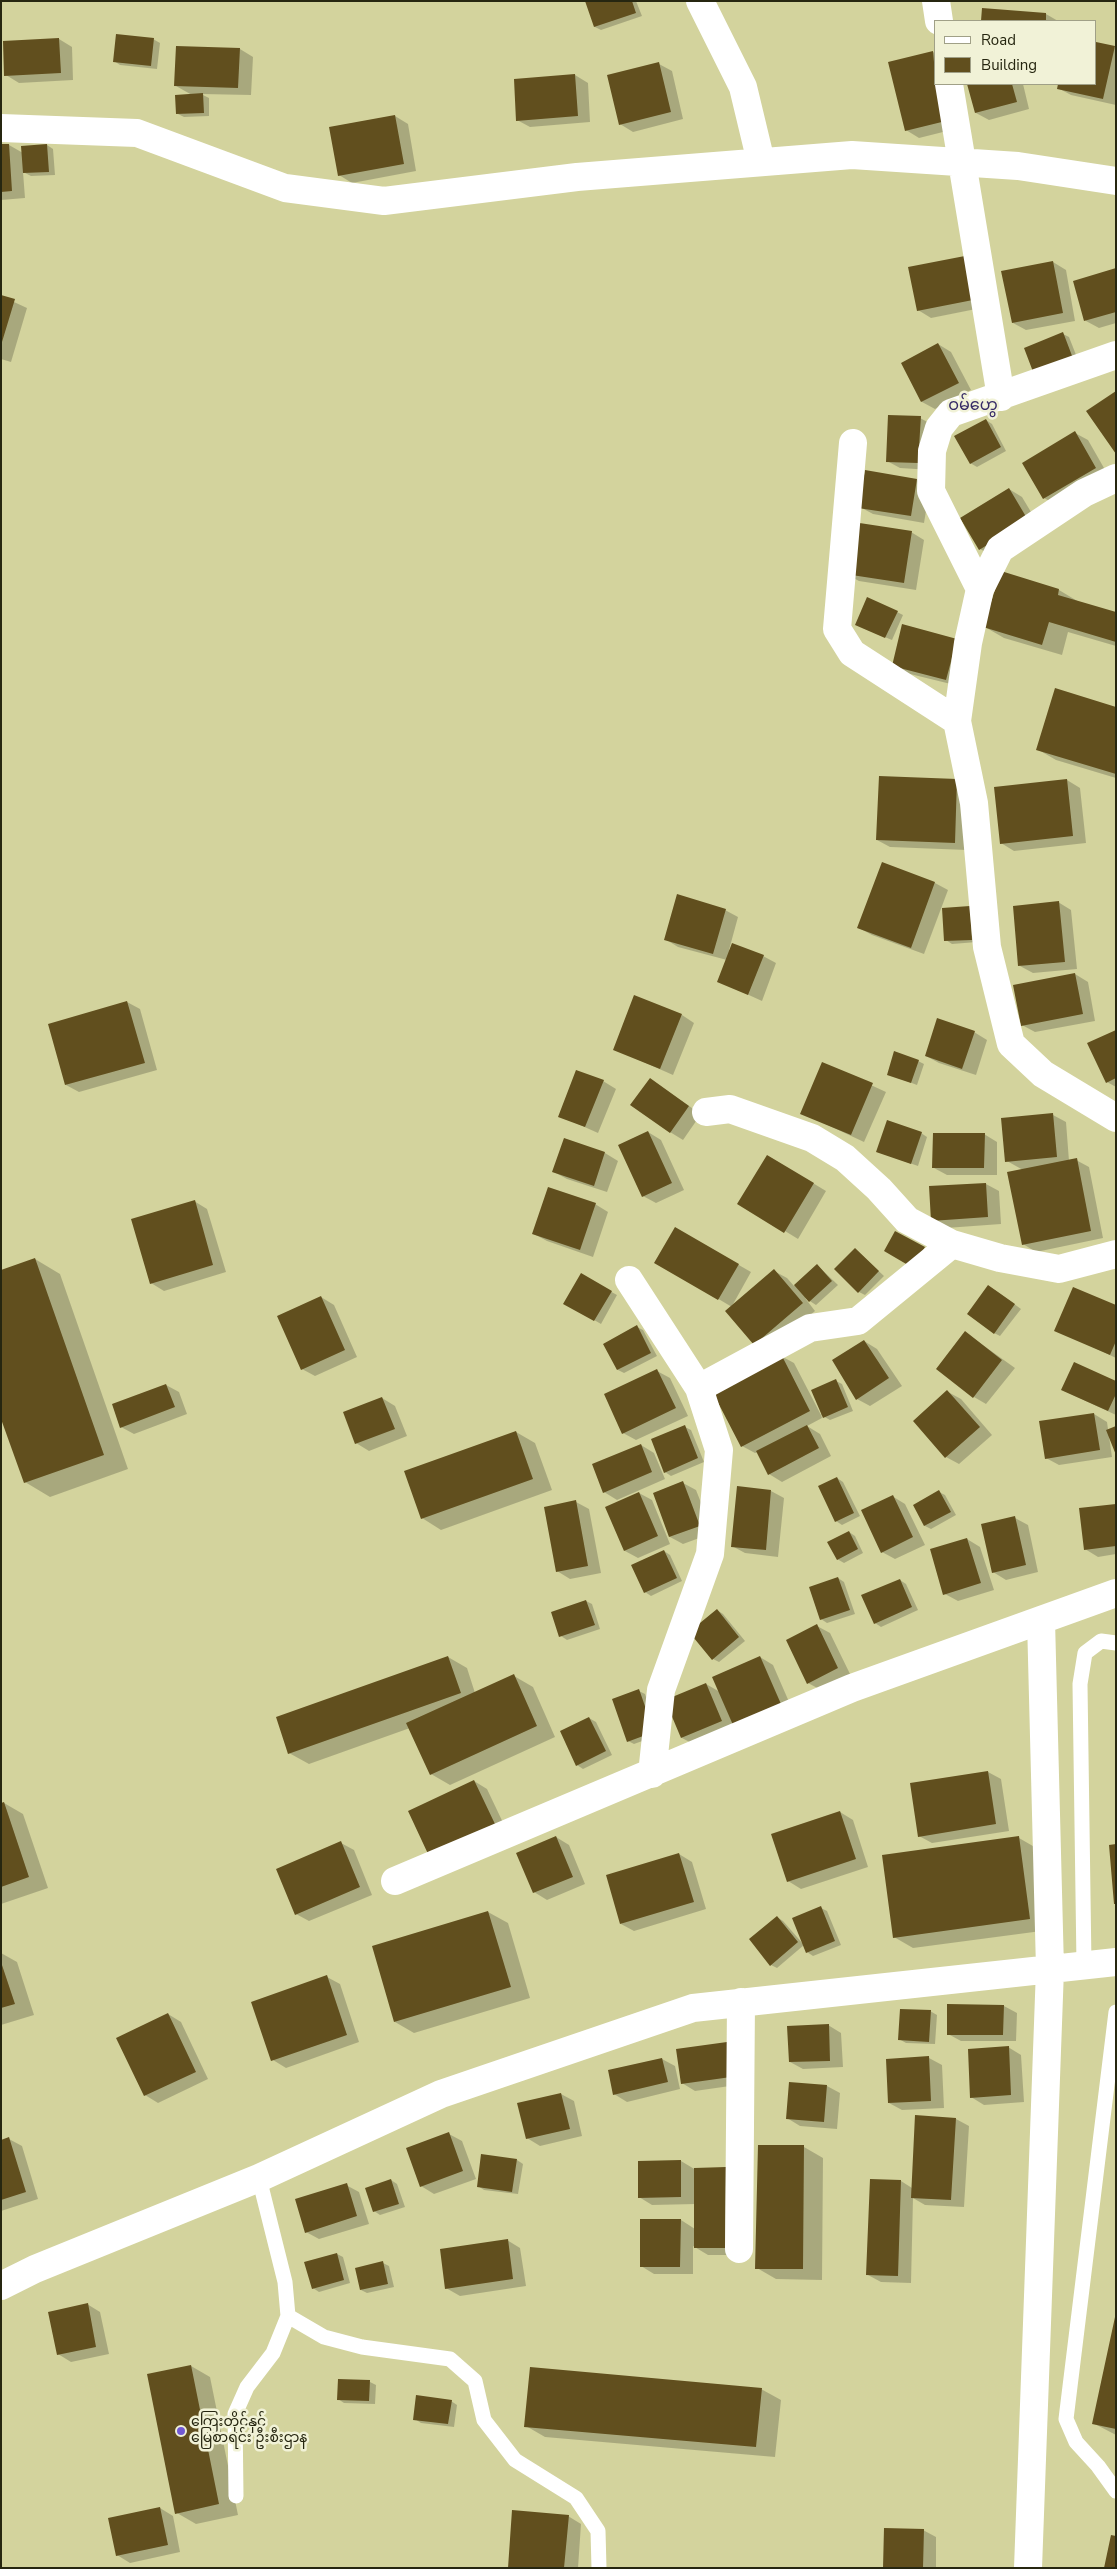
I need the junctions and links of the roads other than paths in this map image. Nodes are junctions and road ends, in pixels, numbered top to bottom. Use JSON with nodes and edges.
{"nodes":[{"id":1,"x":700,"y":1,"type":"edge"},
{"id":2,"x":936,"y":1,"type":"edge"},
{"id":3,"x":939,"y":20,"type":"edge"},
{"id":4,"x":949,"y":85,"type":"edge"},
{"id":5,"x":1,"y":128,"type":"edge"},
{"id":6,"x":761,"y":162,"type":"junction"},
{"id":7,"x":961,"y":162,"type":"junction"},
{"id":8,"x":1116,"y":181,"type":"edge"},
{"id":9,"x":1116,"y":355,"type":"edge"},
{"id":10,"x":1000,"y":397,"type":"junction"},
{"id":11,"x":853,"y":443,"type":"dead end"},
{"id":12,"x":1116,"y":478,"type":"edge"},
{"id":13,"x":980,"y":589,"type":"junction"},
{"id":14,"x":957,"y":722,"type":"junction"},
{"id":15,"x":706,"y":1112,"type":"dead end"},
{"id":16,"x":1112,"y":1112,"type":"edge"},
{"id":17,"x":952,"y":1244,"type":"junction"},
{"id":18,"x":1116,"y":1254,"type":"edge"},
{"id":19,"x":629,"y":1280,"type":"dead end"},
{"id":20,"x":699,"y":1388,"type":"junction"},
{"id":21,"x":1116,"y":1593,"type":"edge"},
{"id":22,"x":1042,"y":1620,"type":"junction"},
{"id":23,"x":1116,"y":1643,"type":"edge"},
{"id":24,"x":652,"y":1774,"type":"junction"},
{"id":25,"x":395,"y":1881,"type":"dead end"},
{"id":26,"x":1116,"y":1962,"type":"edge"},
{"id":27,"x":1084,"y":1965,"type":"junction"},
{"id":28,"x":1050,"y":1969,"type":"junction"},
{"id":29,"x":741,"y":2002,"type":"junction"},
{"id":30,"x":1116,"y":2012,"type":"edge"},
{"id":31,"x":259,"y":2178,"type":"junction"},
{"id":32,"x":739,"y":2249,"type":"dead end"},
{"id":33,"x":1,"y":2286,"type":"edge"},
{"id":34,"x":288,"y":2316,"type":"junction"},
{"id":35,"x":1116,"y":2492,"type":"edge"},
{"id":36,"x":236,"y":2496,"type":"dead end"},
{"id":37,"x":599,"y":2568,"type":"edge"},
{"id":38,"x":1028,"y":2568,"type":"edge"}],
"edges":[{"from":1,"to":6,"type":"street"},
{"from":2,"to":3,"type":"street"},
{"from":4,"to":7,"type":"street"},
{"from":5,"to":6,"type":"street"},
{"from":6,"to":7,"type":"street"},
{"from":7,"to":8,"type":"street"},
{"from":7,"to":10,"type":"street"},
{"from":9,"to":10,"type":"street"},
{"from":10,"to":13,"type":"street"},
{"from":11,"to":14,"type":"street"},
{"from":12,"to":13,"type":"street"},
{"from":13,"to":14,"type":"street"},
{"from":14,"to":16,"type":"street"},
{"from":15,"to":17,"type":"street"},
{"from":17,"to":18,"type":"street"},
{"from":17,"to":20,"type":"street"},
{"from":19,"to":20,"type":"street"},
{"from":20,"to":24,"type":"street"},
{"from":21,"to":22,"type":"street"},
{"from":22,"to":24,"type":"street"},
{"from":22,"to":28,"type":"street"},
{"from":23,"to":27,"type":"lane"},
{"from":24,"to":25,"type":"street"},
{"from":26,"to":27,"type":"street"},
{"from":27,"to":28,"type":"street"},
{"from":28,"to":29,"type":"street"},
{"from":28,"to":38,"type":"street"},
{"from":29,"to":31,"type":"street"},
{"from":29,"to":32,"type":"street"},
{"from":30,"to":35,"type":"lane"},
{"from":31,"to":33,"type":"street"},
{"from":31,"to":34,"type":"lane"},
{"from":34,"to":36,"type":"lane"},
{"from":34,"to":37,"type":"lane"}]}
